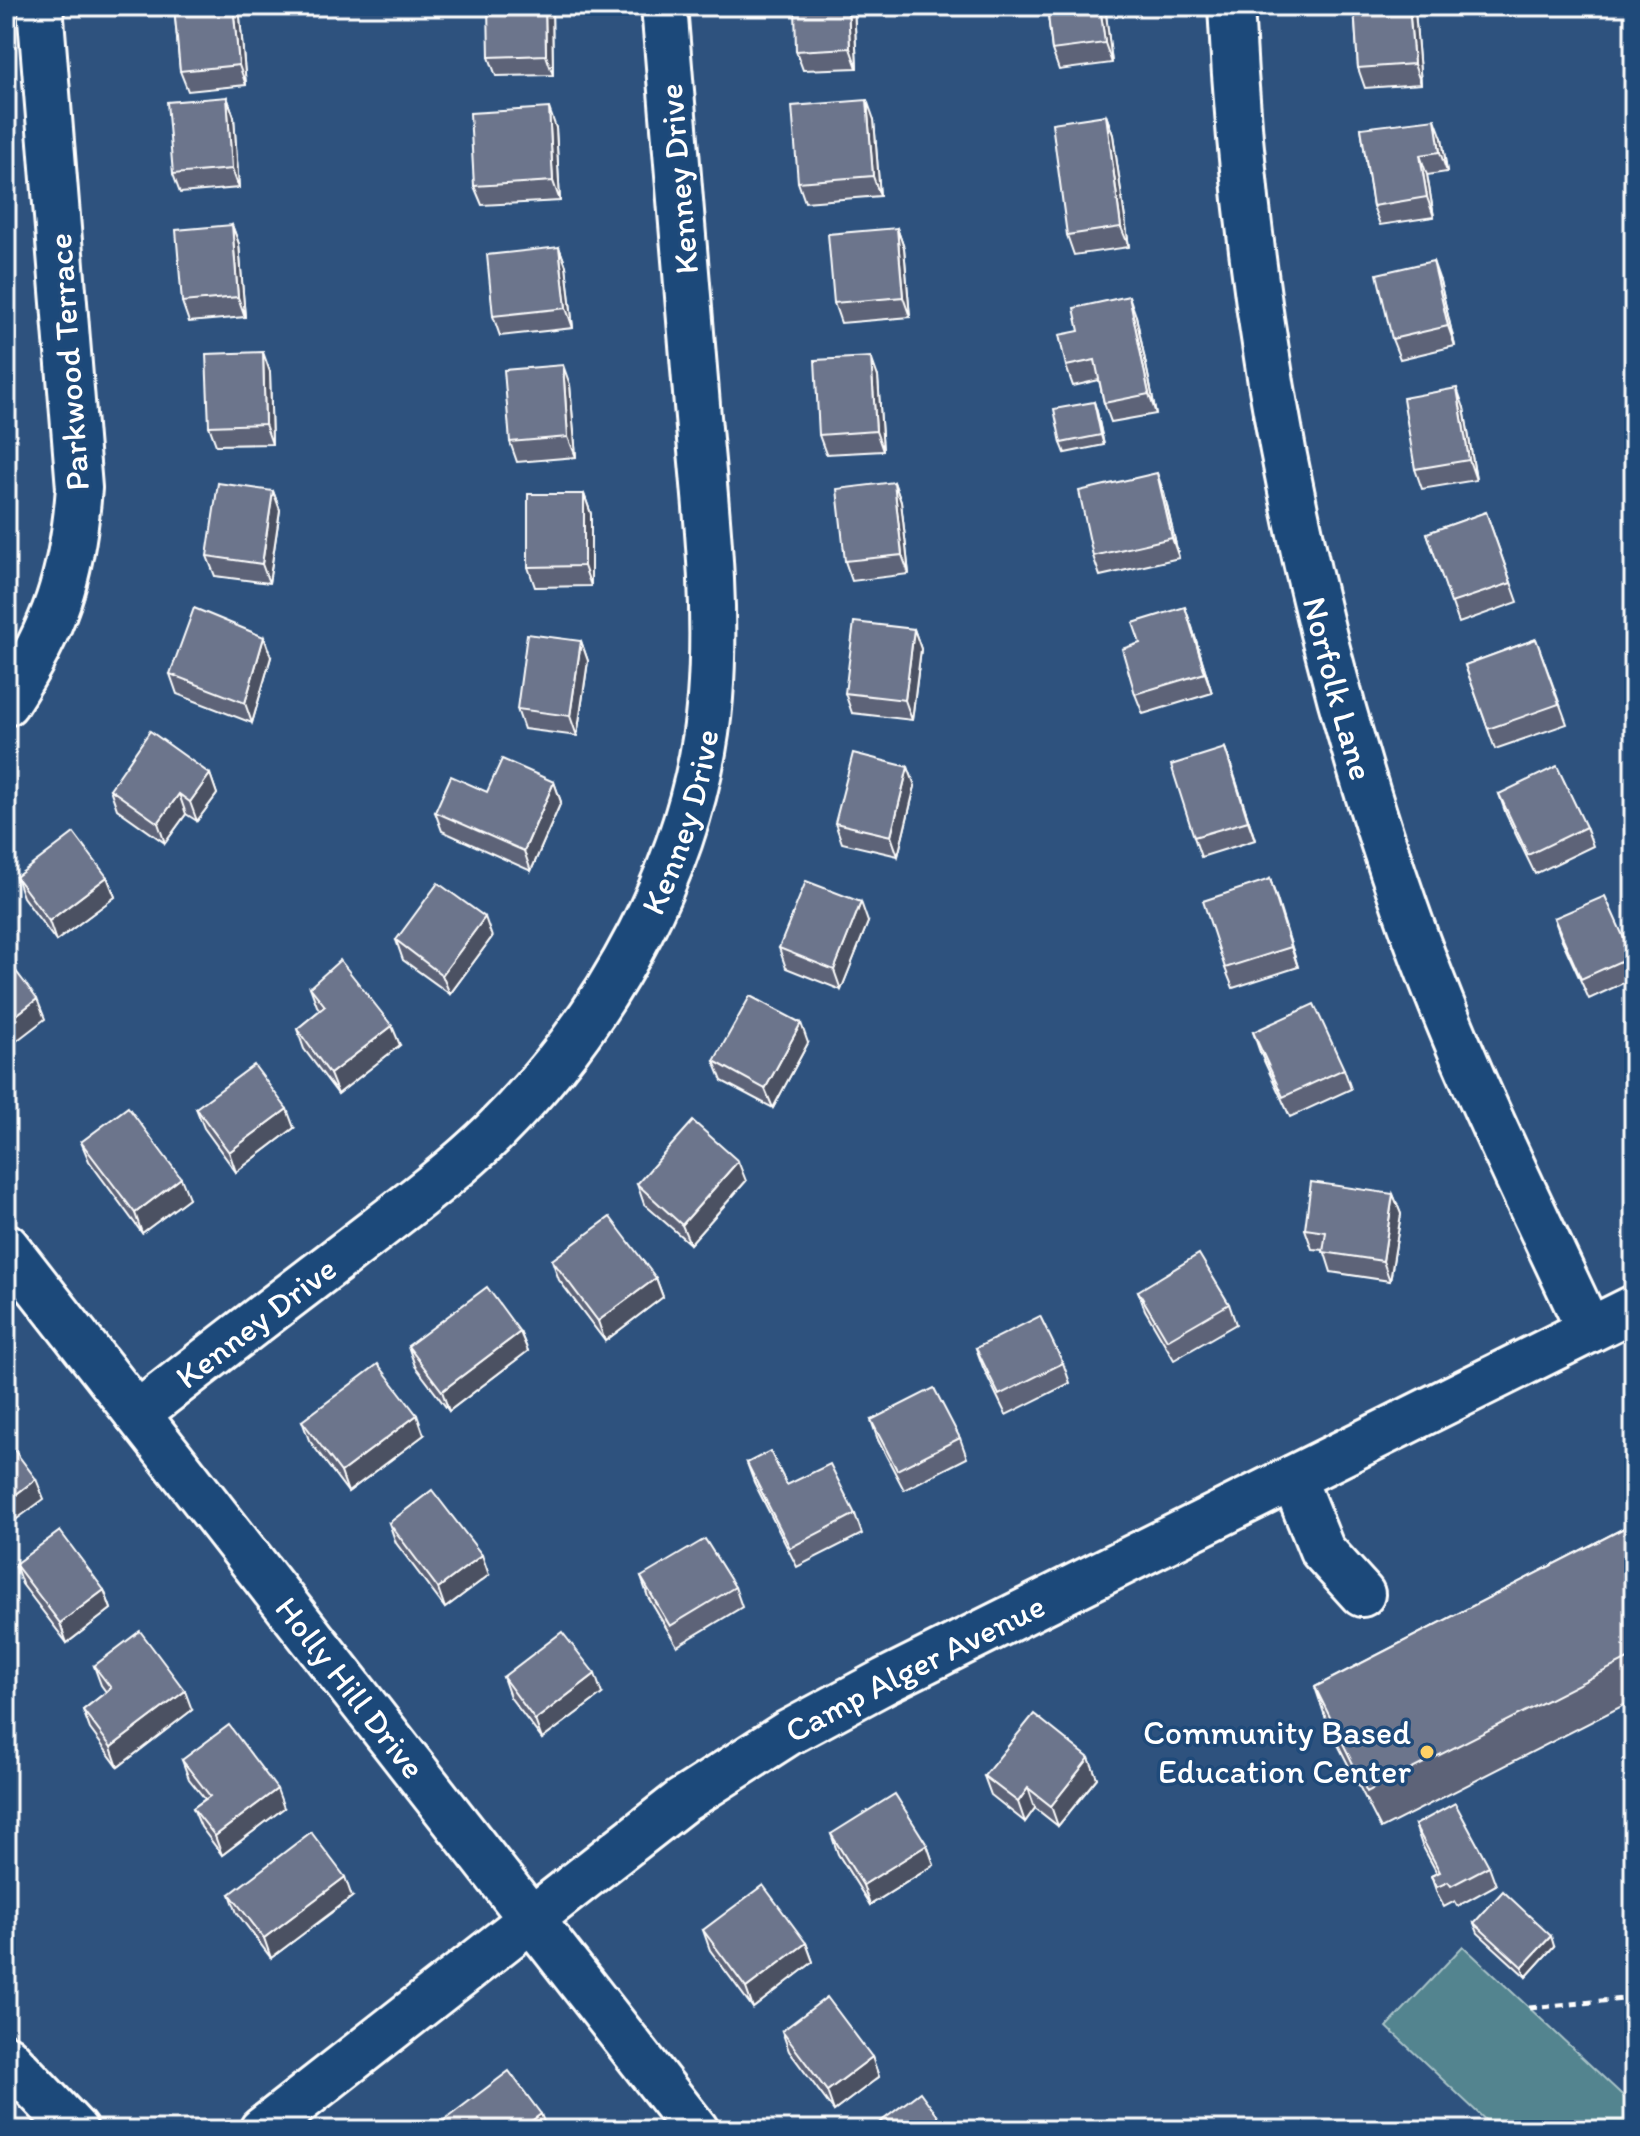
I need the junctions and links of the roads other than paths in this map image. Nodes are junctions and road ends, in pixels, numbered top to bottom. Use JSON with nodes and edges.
{"nodes":[{"id":1,"x":664,"y":6,"type":"edge"},
{"id":2,"x":1231,"y":6,"type":"edge"},
{"id":3,"x":29,"y":10,"type":"edge"},
{"id":4,"x":6,"y":703,"type":"edge"},
{"id":5,"x":6,"y":1246,"type":"edge"},
{"id":6,"x":1634,"y":1308,"type":"edge"},
{"id":7,"x":1589,"y":1330,"type":"junction"},
{"id":8,"x":137,"y":1414,"type":"junction"},
{"id":9,"x":1293,"y":1478,"type":"junction"},
{"id":10,"x":1362,"y":1594,"type":"dead end"},
{"id":11,"x":531,"y":1917,"type":"junction"},
{"id":12,"x":6,"y":2057,"type":"edge"},
{"id":13,"x":75,"y":2130,"type":"edge"},
{"id":14,"x":262,"y":2130,"type":"edge"},
{"id":15,"x":696,"y":2130,"type":"edge"}],
"edges":[{"from":1,"to":8,"type":"street","name":"Kenney Drive"},
{"from":2,"to":7,"type":"street","name":"Norfolk Lane"},
{"from":3,"to":4,"type":"street","name":"Parkwood Terrace"},
{"from":5,"to":8,"type":"street","name":"Holly Hill Drive"},
{"from":6,"to":7,"type":"street","name":"Camp Alger Avenue"},
{"from":7,"to":9,"type":"street","name":"Camp Alger Avenue"},
{"from":8,"to":11,"type":"street","name":"Holly Hill Drive"},
{"from":9,"to":10,"type":"street"},
{"from":9,"to":11,"type":"street","name":"Camp Alger Avenue"},
{"from":11,"to":14,"type":"street","name":"Camp Alger Avenue"},
{"from":11,"to":15,"type":"street","name":"Holly Hill Drive"},
{"from":12,"to":13,"type":"street"}]}
